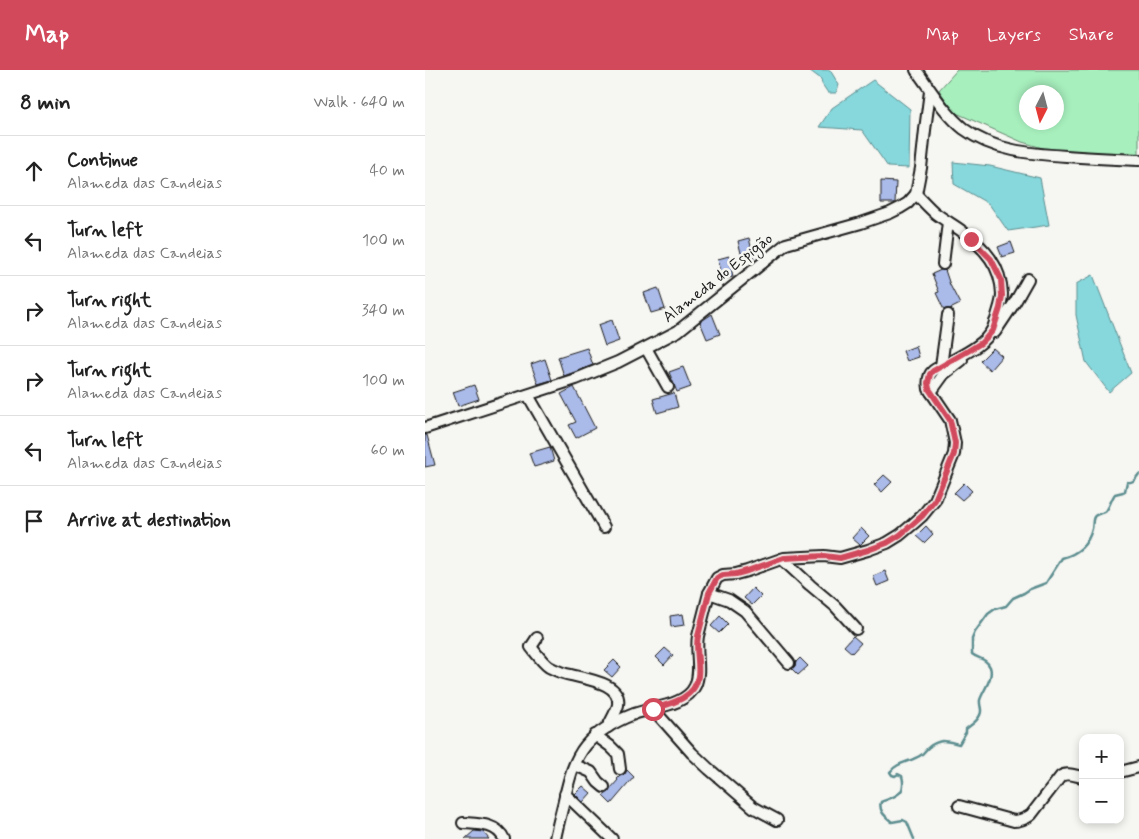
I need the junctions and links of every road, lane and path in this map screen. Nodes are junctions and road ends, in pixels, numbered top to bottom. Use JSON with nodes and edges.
{"nodes":[{"id":1,"x":916,"y":70,"type":"edge"},
{"id":2,"x":931,"y":91,"type":"junction"},
{"id":3,"x":1139,"y":160,"type":"edge"},
{"id":4,"x":916,"y":194,"type":"junction"},
{"id":5,"x":948,"y":222,"type":"junction"},
{"id":6,"x":943,"y":264,"type":"dead end"},
{"id":7,"x":1028,"y":279,"type":"dead end"},
{"id":8,"x":948,"y":315,"type":"dead end"},
{"id":9,"x":646,"y":348,"type":"junction"},
{"id":10,"x":941,"y":366,"type":"junction"},
{"id":11,"x":668,"y":386,"type":"dead end"},
{"id":12,"x":931,"y":392,"type":"junction"},
{"id":13,"x":528,"y":395,"type":"junction"},
{"id":14,"x":425,"y":428,"type":"edge"},
{"id":15,"x":605,"y":527,"type":"dead end"},
{"id":16,"x":782,"y":559,"type":"junction"},
{"id":17,"x":709,"y":593,"type":"junction"},
{"id":18,"x":856,"y":629,"type":"dead end"},
{"id":19,"x":537,"y":638,"type":"dead end"},
{"id":20,"x":789,"y":663,"type":"dead end"},
{"id":21,"x":653,"y":709,"type":"junction"},
{"id":22,"x":608,"y":726,"type":"junction"},
{"id":23,"x":595,"y":735,"type":"junction"},
{"id":24,"x":575,"y":765,"type":"junction"},
{"id":25,"x":1139,"y":767,"type":"edge"},
{"id":26,"x":621,"y":768,"type":"dead end"},
{"id":27,"x":1124,"y":771,"type":"edge"},
{"id":28,"x":1079,"y":776,"type":"edge"},
{"id":29,"x":604,"y":787,"type":"dead end"},
{"id":30,"x":565,"y":794,"type":"junction"},
{"id":31,"x":959,"y":806,"type":"dead end"},
{"id":32,"x":777,"y":820,"type":"dead end"},
{"id":33,"x":463,"y":823,"type":"dead end"},
{"id":34,"x":504,"y":839,"type":"edge"},
{"id":35,"x":555,"y":839,"type":"edge"},
{"id":36,"x":612,"y":839,"type":"edge"}],
"edges":[{"from":1,"to":2,"type":"street"},
{"from":2,"to":3,"type":"street"},
{"from":2,"to":4,"type":"street"},
{"from":4,"to":5,"type":"street"},
{"from":4,"to":9,"type":"street","name":"Alameda do Espigão"},
{"from":5,"to":6,"type":"street"},
{"from":5,"to":10,"type":"street"},
{"from":7,"to":12,"type":"street"},
{"from":8,"to":10,"type":"street"},
{"from":9,"to":11,"type":"street"},
{"from":9,"to":13,"type":"street","name":"Alameda do Espigão"},
{"from":10,"to":12,"type":"street"},
{"from":12,"to":16,"type":"street"},
{"from":13,"to":14,"type":"street","name":"Alameda do Espigão"},
{"from":13,"to":15,"type":"street"},
{"from":16,"to":17,"type":"street"},
{"from":16,"to":18,"type":"street"},
{"from":17,"to":20,"type":"street"},
{"from":17,"to":21,"type":"street"},
{"from":19,"to":22,"type":"street"},
{"from":21,"to":22,"type":"street"},
{"from":21,"to":32,"type":"street"},
{"from":22,"to":23,"type":"street"},
{"from":23,"to":24,"type":"street"},
{"from":23,"to":26,"type":"street"},
{"from":24,"to":29,"type":"street"},
{"from":24,"to":30,"type":"street"},
{"from":25,"to":27,"type":"street"},
{"from":28,"to":31,"type":"street"},
{"from":30,"to":35,"type":"street"},
{"from":30,"to":36,"type":"street"},
{"from":33,"to":34,"type":"street"}]}
